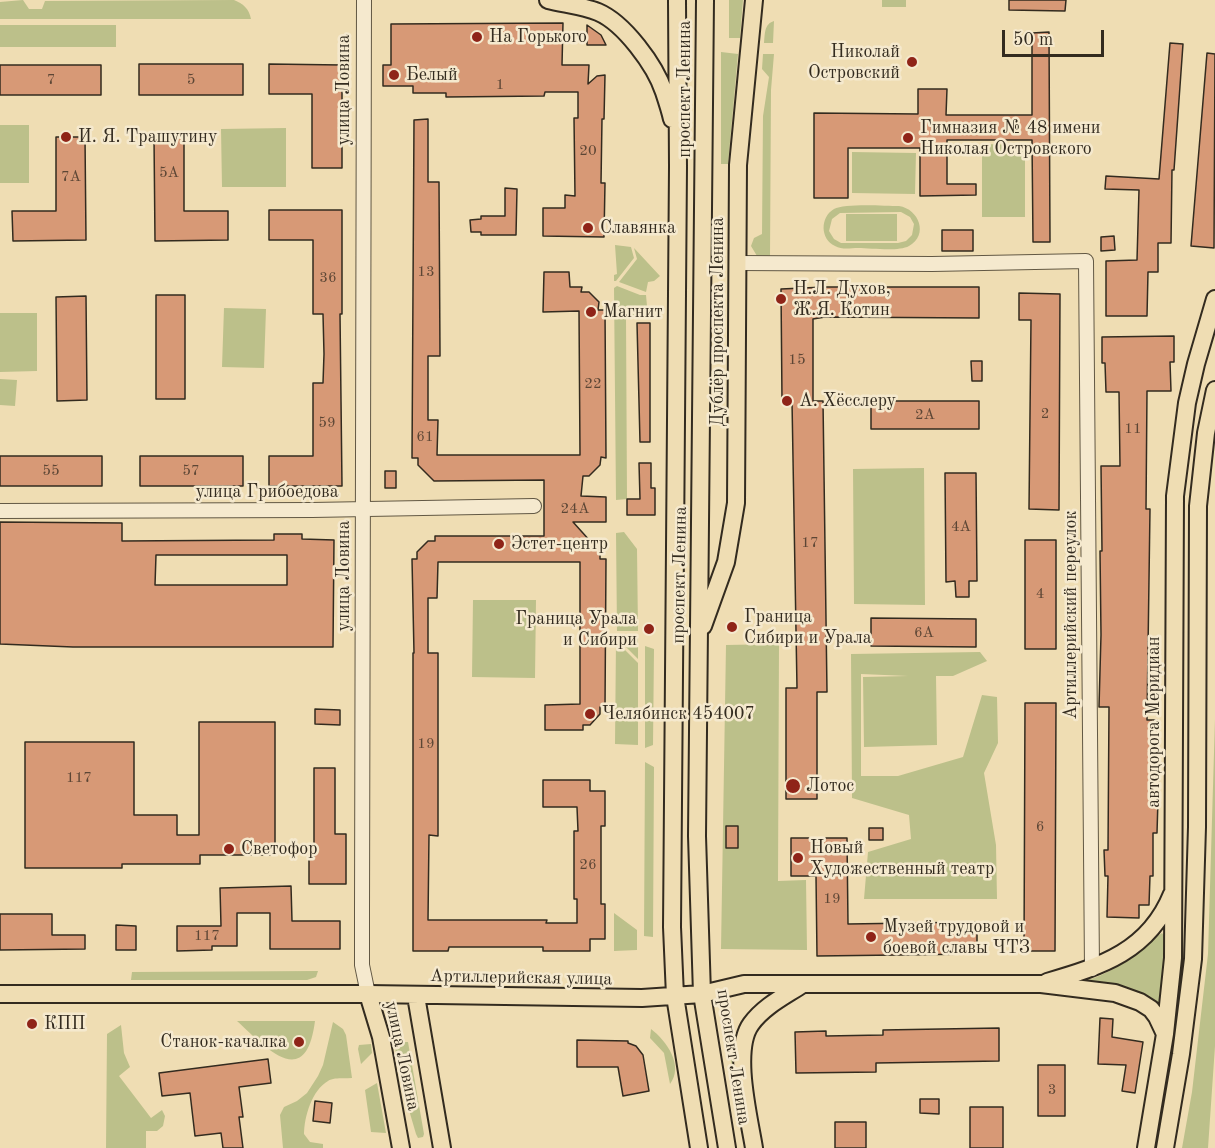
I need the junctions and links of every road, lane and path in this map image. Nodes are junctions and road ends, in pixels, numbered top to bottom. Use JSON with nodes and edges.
{"nodes":[{"id":1,"x":364,"y":0,"type":"edge"},
{"id":2,"x":548,"y":0,"type":"edge"},
{"id":3,"x":677,"y":0,"type":"edge"},
{"id":4,"x":697,"y":0,"type":"edge"},
{"id":5,"x":705,"y":0,"type":"edge"},
{"id":6,"x":754,"y":0,"type":"edge"},
{"id":7,"x":705,"y":36,"type":"junction"},
{"id":8,"x":678,"y":140,"type":"junction"},
{"id":9,"x":738,"y":263,"type":"junction"},
{"id":10,"x":1215,"y":299,"type":"edge"},
{"id":11,"x":1215,"y":390,"type":"edge"},
{"id":12,"x":534,"y":506,"type":"dead end"},
{"id":13,"x":363,"y":509,"type":"junction"},
{"id":14,"x":0,"y":510,"type":"edge"},
{"id":15,"x":699,"y":639,"type":"junction"},
{"id":16,"x":1174,"y":891,"type":"junction"},
{"id":17,"x":1092,"y":969,"type":"junction"},
{"id":18,"x":803,"y":984,"type":"junction"},
{"id":19,"x":1041,"y":984,"type":"junction"},
{"id":20,"x":0,"y":994,"type":"edge"},
{"id":21,"x":368,"y":994,"type":"junction"},
{"id":22,"x":702,"y":994,"type":"junction"},
{"id":23,"x":416,"y":996,"type":"junction"},
{"id":24,"x":675,"y":996,"type":"junction"},
{"id":25,"x":1164,"y":1034,"type":"junction"},
{"id":26,"x":401,"y":1148,"type":"edge"},
{"id":27,"x":442,"y":1148,"type":"edge"},
{"id":28,"x":699,"y":1148,"type":"edge"},
{"id":29,"x":727,"y":1148,"type":"edge"},
{"id":30,"x":754,"y":1148,"type":"edge"},
{"id":31,"x":1146,"y":1148,"type":"edge"},
{"id":32,"x":1165,"y":1148,"type":"edge"}],
"edges":[{"from":1,"to":13,"type":"street","name":"улица Ловина"},
{"from":2,"to":8,"type":"main road"},
{"from":3,"to":8,"type":"main road","name":"проспект Ленина"},
{"from":4,"to":7,"type":"main road"},
{"from":5,"to":7,"type":"main road","name":"проспект Ленина"},
{"from":6,"to":9,"type":"main road","name":"Дублёр проспекта Ленина"},
{"from":7,"to":15,"type":"main road","name":"проспект Ленина"},
{"from":8,"to":24,"type":"main road","name":"проспект Ленина"},
{"from":9,"to":15,"type":"main road","name":"Дублёр проспекта Ленина"},
{"from":9,"to":17,"type":"street","name":"Артиллерийский переулок"},
{"from":10,"to":16,"type":"main road","name":"автодорога Меридиан"},
{"from":11,"to":32,"type":"main road"},
{"from":12,"to":13,"type":"street","name":"улица Грибоедова"},
{"from":13,"to":14,"type":"street","name":"улица Грибоедова"},
{"from":13,"to":21,"type":"street","name":"улица Ловина"},
{"from":15,"to":22,"type":"main road","name":"проспект Ленина"},
{"from":16,"to":17,"type":"main road","name":"Артиллерийская улица"},
{"from":16,"to":25,"type":"main road","name":"автодорога Меридиан"},
{"from":17,"to":19,"type":"main road","name":"Артиллерийская улица"},
{"from":18,"to":19,"type":"main road","name":"Артиллерийская улица"},
{"from":18,"to":22,"type":"main road","name":"Артиллерийская улица"},
{"from":18,"to":30,"type":"main road"},
{"from":19,"to":25,"type":"main road","name":"Артиллерийская улица"},
{"from":20,"to":21,"type":"main road","name":"Артиллерийская улица"},
{"from":21,"to":23,"type":"main road","name":"Артиллерийская улица"},
{"from":21,"to":26,"type":"main road","name":"улица Ловина"},
{"from":22,"to":24,"type":"main road","name":"Артиллерийская улица"},
{"from":22,"to":29,"type":"main road","name":"проспект Ленина"},
{"from":23,"to":24,"type":"main road","name":"Артиллерийская улица"},
{"from":23,"to":27,"type":"main road"},
{"from":24,"to":28,"type":"main road","name":"проспект Ленина"},
{"from":25,"to":31,"type":"main road","name":"автодорога Меридиан"}]}
